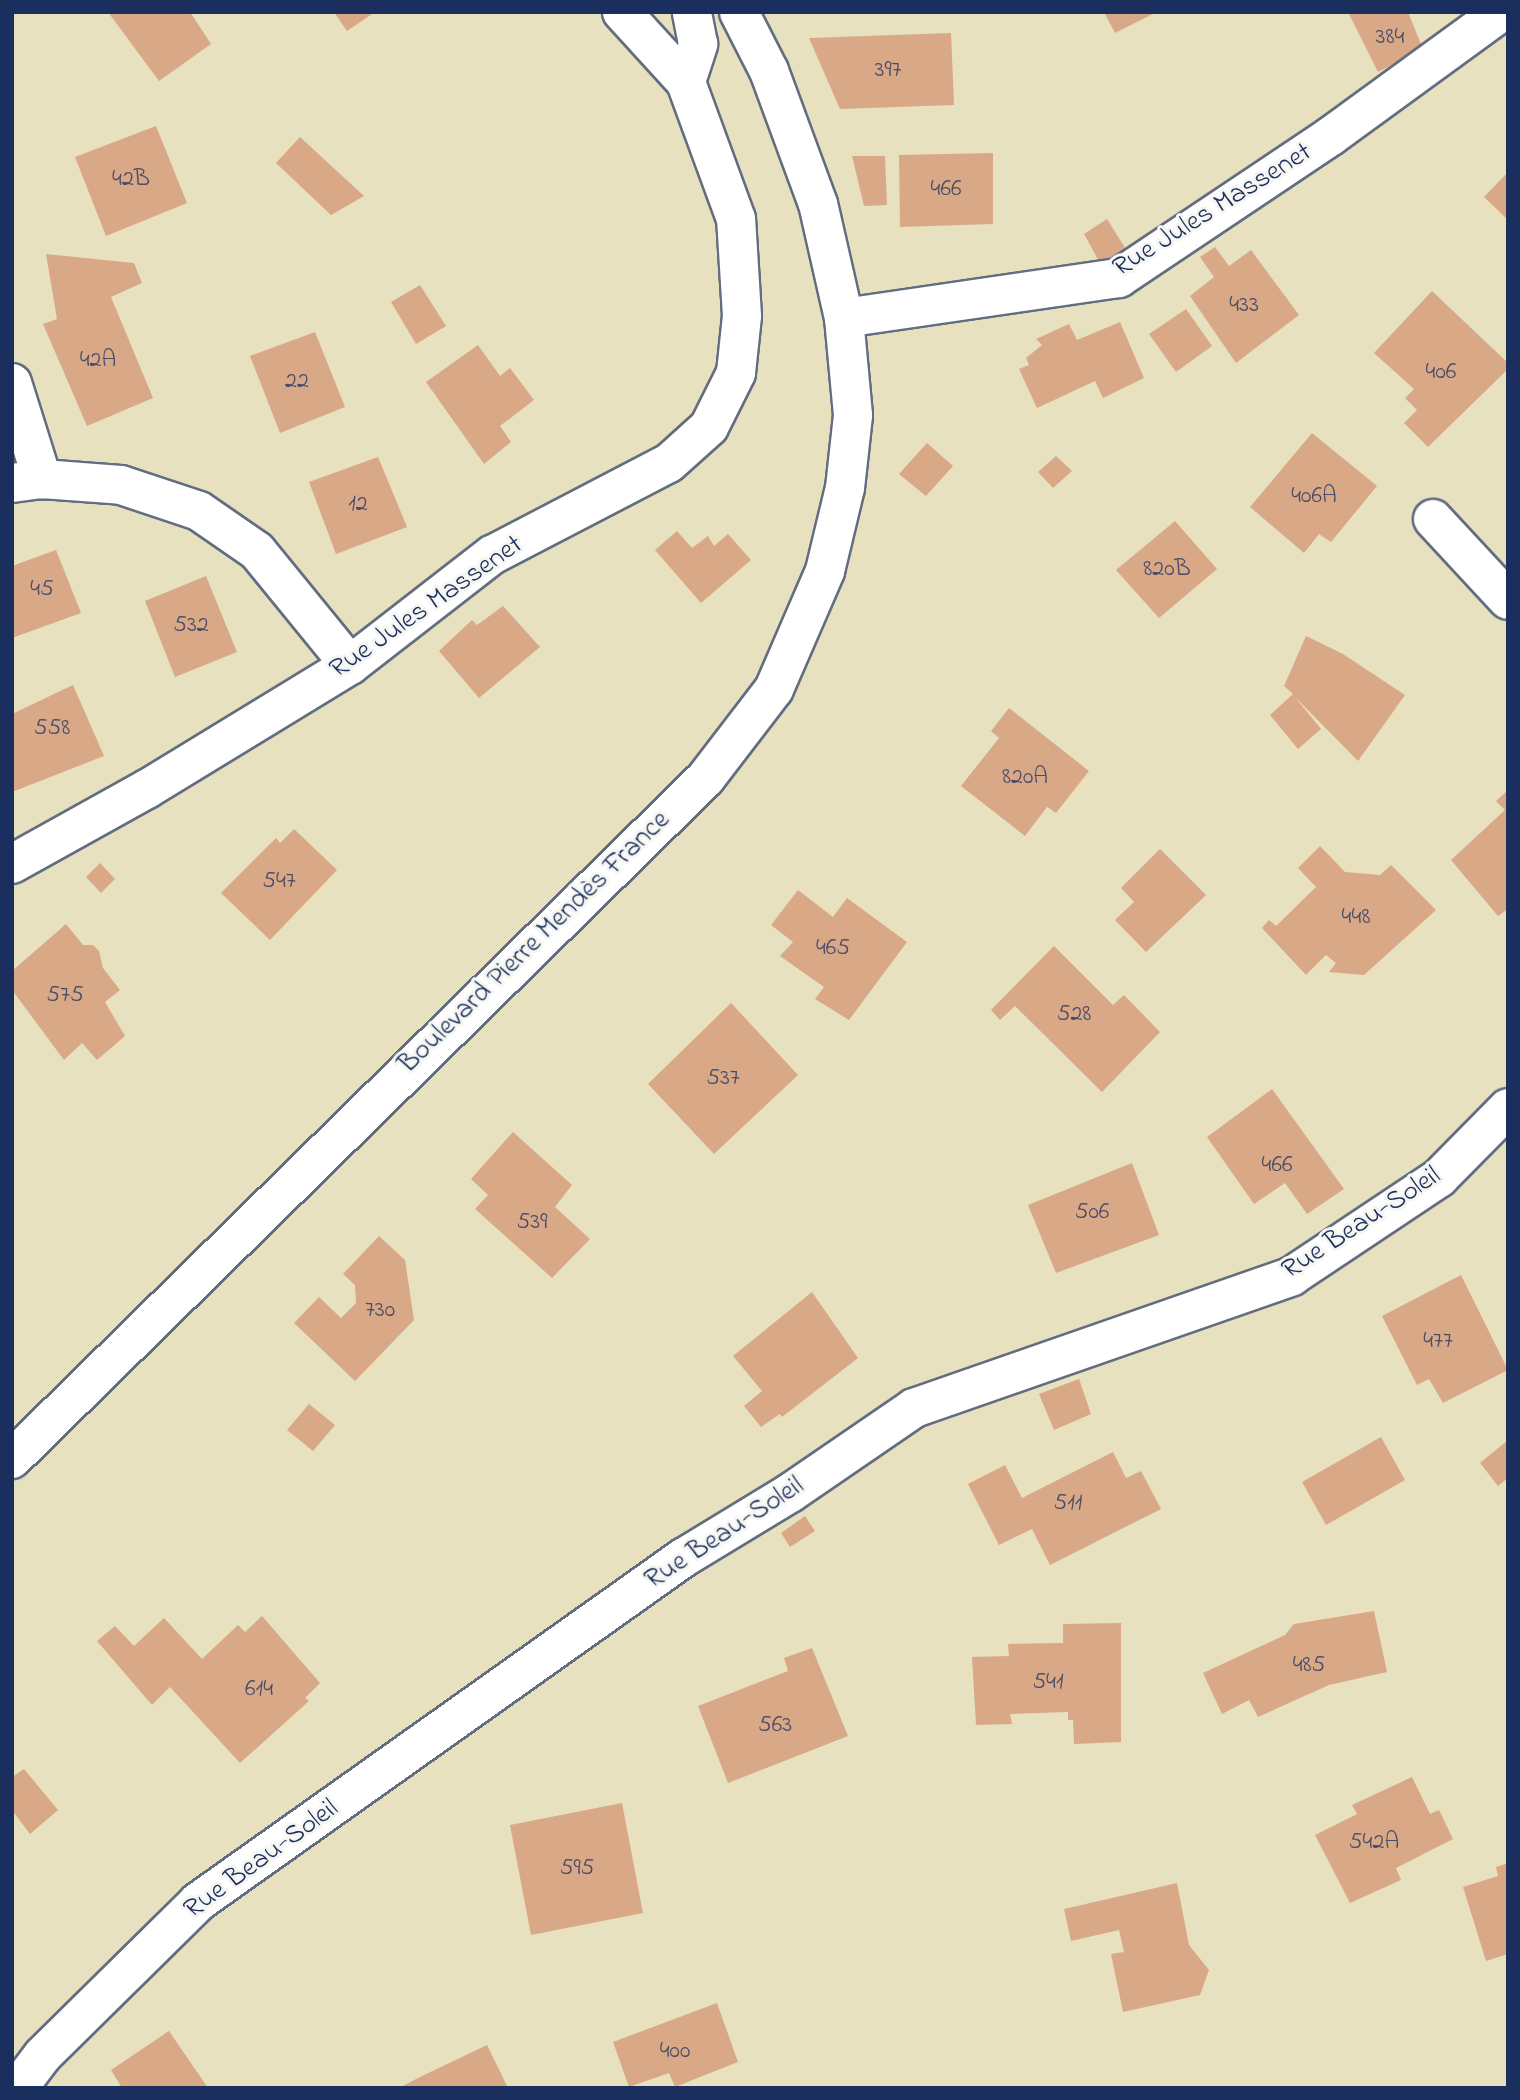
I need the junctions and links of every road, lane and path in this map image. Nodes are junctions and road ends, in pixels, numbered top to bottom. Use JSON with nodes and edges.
{"nodes":[{"id":1,"x":622,"y":12,"type":"edge"},
{"id":2,"x":692,"y":12,"type":"edge"},
{"id":3,"x":699,"y":12,"type":"edge"},
{"id":4,"x":739,"y":12,"type":"edge"},
{"id":5,"x":1501,"y":12,"type":"edge"},
{"id":6,"x":769,"y":71,"type":"junction"},
{"id":7,"x":686,"y":82,"type":"junction"},
{"id":8,"x":844,"y":318,"type":"junction"},
{"id":9,"x":12,"y":383,"type":"edge"},
{"id":10,"x":27,"y":481,"type":"edge"},
{"id":11,"x":1433,"y":519,"type":"dead end"},
{"id":12,"x":1508,"y":600,"type":"edge"},
{"id":13,"x":350,"y":665,"type":"junction"},
{"id":14,"x":12,"y":864,"type":"edge"},
{"id":15,"x":1508,"y":1108,"type":"edge"},
{"id":16,"x":12,"y":1459,"type":"edge"},
{"id":17,"x":18,"y":2088,"type":"edge"}],
"edges":[{"from":1,"to":7,"type":"street","name":"Rue Jules Massenet"},
{"from":2,"to":7,"type":"street"},
{"from":3,"to":6,"type":"street"},
{"from":4,"to":6,"type":"street","name":"Boulevard Pierre Mendès France"},
{"from":5,"to":8,"type":"street","name":"Rue Jules Massenet"},
{"from":6,"to":8,"type":"street","name":"Boulevard Pierre Mendès France"},
{"from":7,"to":13,"type":"street","name":"Rue Jules Massenet"},
{"from":8,"to":16,"type":"street","name":"Boulevard Pierre Mendès France"},
{"from":9,"to":10,"type":"street"},
{"from":10,"to":13,"type":"street"},
{"from":11,"to":12,"type":"street"},
{"from":13,"to":14,"type":"street","name":"Rue Jules Massenet"},
{"from":15,"to":17,"type":"street","name":"Rue Beau-Soleil"}]}
